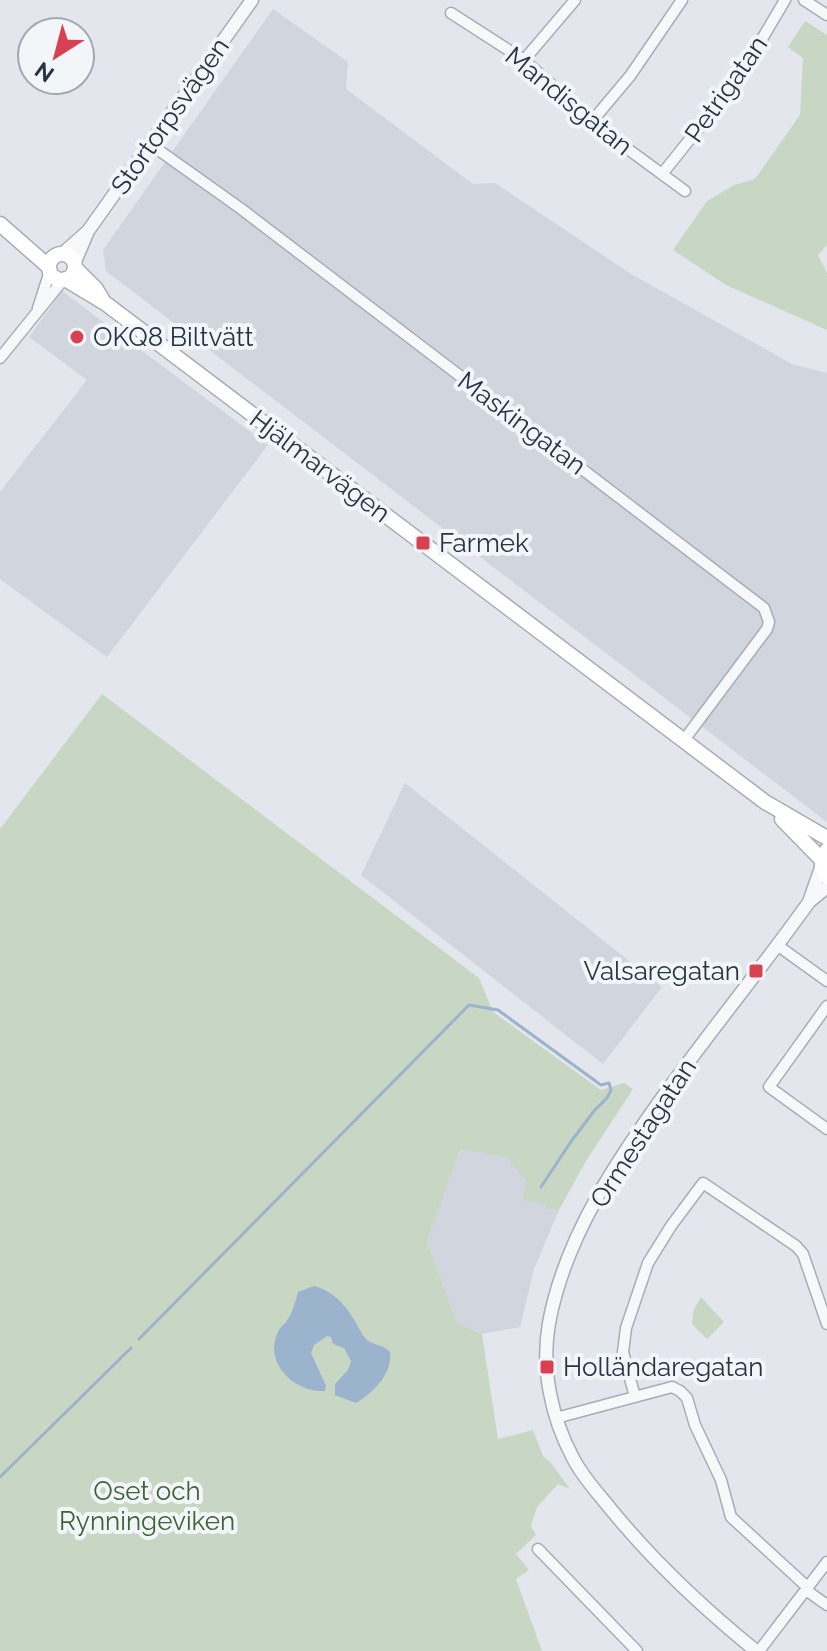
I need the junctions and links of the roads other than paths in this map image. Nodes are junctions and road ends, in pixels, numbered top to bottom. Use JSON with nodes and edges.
{"nodes":[{"id":1,"x":252,"y":0,"type":"edge"},
{"id":2,"x":575,"y":0,"type":"edge"},
{"id":3,"x":682,"y":0,"type":"edge"},
{"id":4,"x":785,"y":0,"type":"edge"},
{"id":5,"x":804,"y":0,"type":"edge"},
{"id":6,"x":451,"y":13,"type":"dead end"},
{"id":7,"x":827,"y":15,"type":"edge"},
{"id":8,"x":524,"y":60,"type":"junction"},
{"id":9,"x":593,"y":120,"type":"junction"},
{"id":10,"x":150,"y":144,"type":"junction"},
{"id":11,"x":662,"y":174,"type":"junction"},
{"id":12,"x":685,"y":191,"type":"dead end"},
{"id":13,"x":0,"y":224,"type":"edge"},
{"id":14,"x":88,"y":231,"type":"junction"},
{"id":15,"x":55,"y":262,"type":"junction"},
{"id":16,"x":69,"y":273,"type":"junction"},
{"id":17,"x":38,"y":308,"type":"junction"},
{"id":18,"x":0,"y":358,"type":"edge"},
{"id":19,"x":684,"y":740,"type":"junction"},
{"id":20,"x":765,"y":802,"type":"junction"},
{"id":21,"x":827,"y":838,"type":"edge"},
{"id":22,"x":824,"y":863,"type":"edge"},
{"id":23,"x":827,"y":887,"type":"edge"},
{"id":24,"x":809,"y":902,"type":"junction"},
{"id":25,"x":777,"y":945,"type":"junction"},
{"id":26,"x":827,"y":981,"type":"edge"},
{"id":27,"x":827,"y":1006,"type":"edge"},
{"id":28,"x":827,"y":1129,"type":"edge"},
{"id":29,"x":827,"y":1324,"type":"edge"},
{"id":30,"x":635,"y":1397,"type":"junction"},
{"id":31,"x":556,"y":1418,"type":"junction"},
{"id":32,"x":538,"y":1549,"type":"dead end"},
{"id":33,"x":827,"y":1562,"type":"edge"},
{"id":34,"x":807,"y":1589,"type":"junction"},
{"id":35,"x":827,"y":1605,"type":"edge"},
{"id":36,"x":637,"y":1651,"type":"edge"},
{"id":37,"x":758,"y":1651,"type":"edge"}],
"edges":[{"from":1,"to":10,"type":"street","name":"Stortorpsvägen"},
{"from":2,"to":8,"type":"street"},
{"from":3,"to":9,"type":"street"},
{"from":4,"to":11,"type":"street","name":"Petrigatan"},
{"from":5,"to":7,"type":"street"},
{"from":6,"to":8,"type":"street","name":"Mandisgatan"},
{"from":8,"to":9,"type":"street","name":"Mandisgatan"},
{"from":9,"to":11,"type":"street","name":"Mandisgatan"},
{"from":10,"to":14,"type":"street","name":"Stortorpsvägen"},
{"from":10,"to":19,"type":"street","name":"Maskingatan"},
{"from":11,"to":12,"type":"street","name":"Mandisgatan"},
{"from":13,"to":15,"type":"main road"},
{"from":14,"to":15,"type":"street","name":"Stortorpsvägen"},
{"from":14,"to":16,"type":"street","name":"Stortorpsvägen"},
{"from":15,"to":16,"type":"main road"},
{"from":15,"to":16,"type":"main road"},
{"from":15,"to":17,"type":"street"},
{"from":16,"to":17,"type":"street"},
{"from":16,"to":19,"type":"main road","name":"Hjälmarvägen"},
{"from":17,"to":18,"type":"street"},
{"from":19,"to":20,"type":"main road","name":"Hjälmarvägen"},
{"from":20,"to":21,"type":"main road","name":"Hjälmarvägen"},
{"from":20,"to":22,"type":"main road","name":"Hjälmarvägen"},
{"from":22,"to":24,"type":"street","name":"Ormestagatan"},
{"from":23,"to":24,"type":"street","name":"Ormestagatan"},
{"from":24,"to":25,"type":"street","name":"Ormestagatan"},
{"from":25,"to":26,"type":"street"},
{"from":25,"to":31,"type":"street","name":"Ormestagatan"},
{"from":27,"to":28,"type":"street"},
{"from":29,"to":30,"type":"street"},
{"from":30,"to":31,"type":"street"},
{"from":30,"to":34,"type":"street"},
{"from":31,"to":37,"type":"street","name":"Ormestagatan"},
{"from":32,"to":36,"type":"street"},
{"from":33,"to":34,"type":"street"},
{"from":34,"to":35,"type":"street"},
{"from":34,"to":37,"type":"street"}]}
